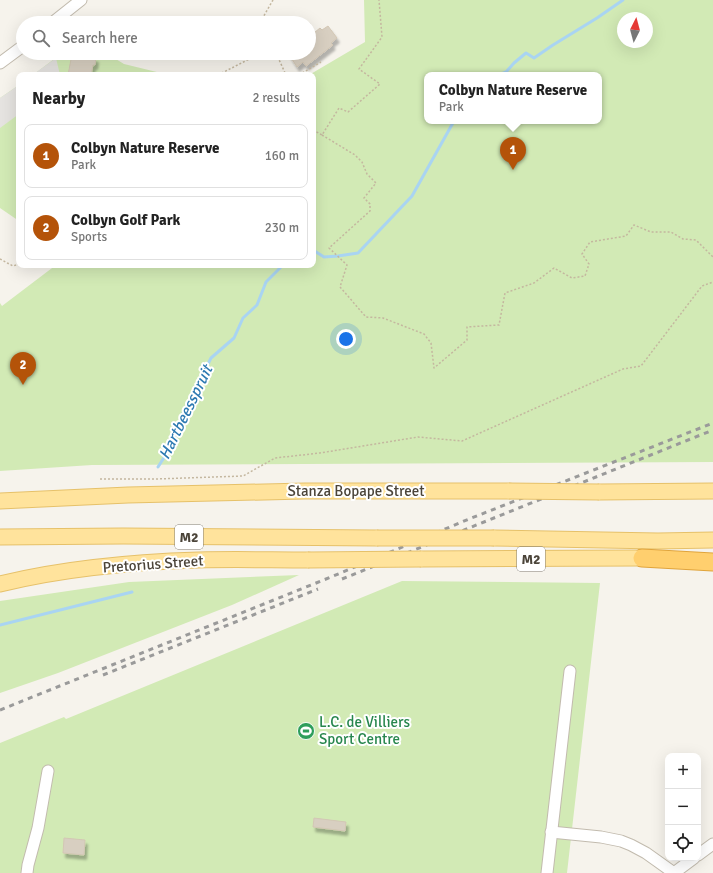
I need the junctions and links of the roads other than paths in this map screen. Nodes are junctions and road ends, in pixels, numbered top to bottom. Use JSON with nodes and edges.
{"nodes":[{"id":1,"x":81,"y":0,"type":"edge"},
{"id":2,"x":61,"y":16,"type":"edge"},
{"id":3,"x":16,"y":51,"type":"edge"},
{"id":4,"x":0,"y":62,"type":"edge"},
{"id":5,"x":713,"y":491,"type":"edge"},
{"id":6,"x":0,"y":501,"type":"edge"},
{"id":7,"x":0,"y":537,"type":"edge"},
{"id":8,"x":713,"y":540,"type":"edge"},
{"id":9,"x":713,"y":557,"type":"edge"},
{"id":10,"x":642,"y":558,"type":"junction"},
{"id":11,"x":713,"y":562,"type":"edge"},
{"id":12,"x":0,"y":584,"type":"edge"},
{"id":13,"x":570,"y":672,"type":"dead end"},
{"id":14,"x":48,"y":771,"type":"dead end"},
{"id":15,"x":551,"y":832,"type":"junction"},
{"id":16,"x":713,"y":844,"type":"edge"},
{"id":17,"x":701,"y":853,"type":"edge"},
{"id":18,"x":690,"y":861,"type":"edge"},
{"id":19,"x":27,"y":873,"type":"edge"},
{"id":20,"x":547,"y":873,"type":"edge"},
{"id":21,"x":674,"y":873,"type":"edge"}],
"edges":[{"from":1,"to":2,"type":"street"},
{"from":3,"to":4,"type":"street"},
{"from":5,"to":6,"type":"main road","name":"Stanza Bopape Street","bridge":true},
{"from":7,"to":8,"type":"main road","number":"M2","bridge":true},
{"from":9,"to":10,"type":"highway","number":"M2"},
{"from":10,"to":11,"type":"highway"},
{"from":10,"to":12,"type":"main road","name":"Pretorius Street","number":"M2","bridge":true},
{"from":13,"to":15,"type":"street"},
{"from":14,"to":19,"type":"street"},
{"from":15,"to":20,"type":"street"},
{"from":15,"to":21,"type":"street"},
{"from":16,"to":17,"type":"street"},
{"from":18,"to":21,"type":"street"}]}
